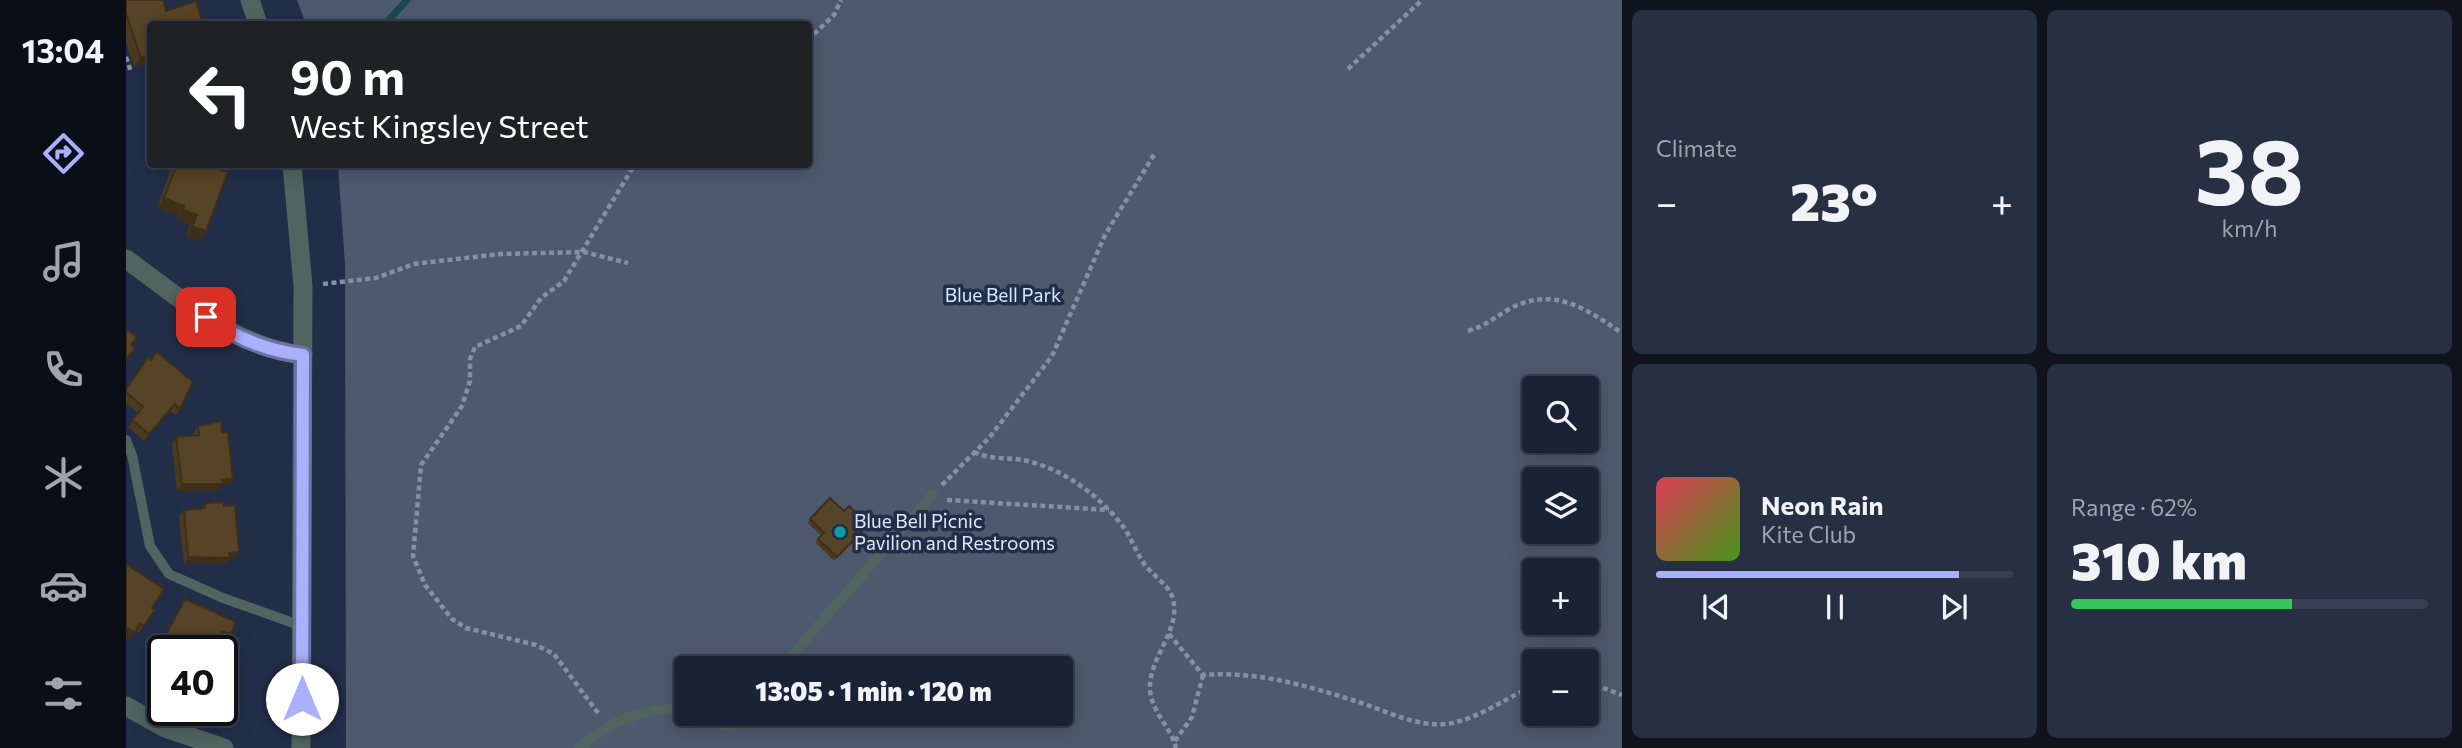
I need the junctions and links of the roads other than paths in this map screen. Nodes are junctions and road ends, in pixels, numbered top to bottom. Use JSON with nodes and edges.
{"nodes":[{"id":1,"x":250,"y":0,"type":"edge"},
{"id":2,"x":257,"y":21,"type":"edge"},
{"id":3,"x":292,"y":168,"type":"edge"},
{"id":4,"x":126,"y":259,"type":"edge"},
{"id":5,"x":303,"y":355,"type":"junction"},
{"id":6,"x":126,"y":440,"type":"edge"},
{"id":7,"x":932,"y":496,"type":"road end"},
{"id":8,"x":302,"y":626,"type":"junction"},
{"id":9,"x":792,"y":656,"type":"edge"},
{"id":10,"x":674,"y":711,"type":"edge"},
{"id":11,"x":128,"y":712,"type":"edge"},
{"id":12,"x":224,"y":748,"type":"edge"},
{"id":13,"x":302,"y":748,"type":"edge"},
{"id":14,"x":579,"y":748,"type":"edge"}],
"edges":[{"from":1,"to":2,"type":"street"},
{"from":3,"to":5,"type":"street"},
{"from":4,"to":5,"type":"street"},
{"from":5,"to":8,"type":"street"},
{"from":6,"to":8,"type":"lane"},
{"from":7,"to":9,"type":"lane"},
{"from":8,"to":13,"type":"street"},
{"from":10,"to":14,"type":"lane"},
{"from":11,"to":12,"type":"street"}]}
